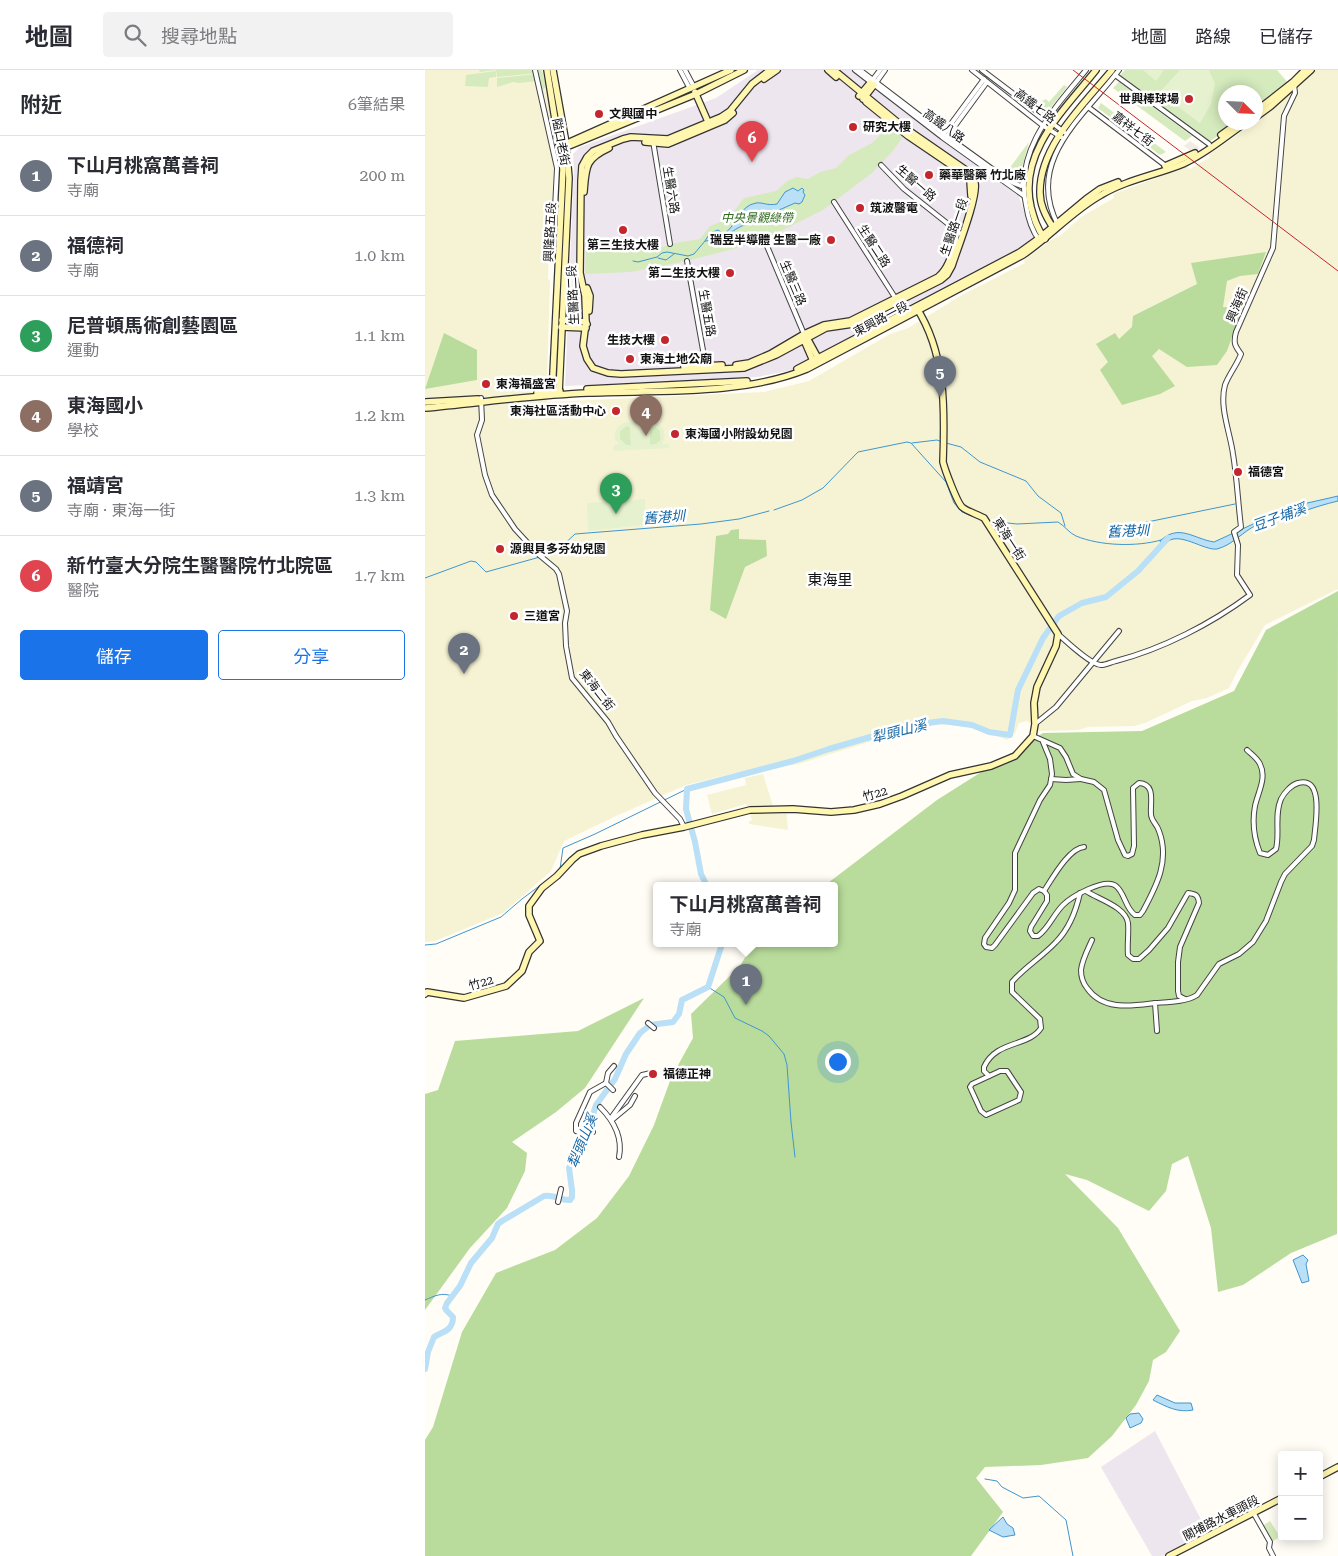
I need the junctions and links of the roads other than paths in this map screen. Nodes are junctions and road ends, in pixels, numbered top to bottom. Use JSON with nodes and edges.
{"nodes":[{"id":1,"x":535,"y":70,"type":"edge"},
{"id":2,"x":547,"y":70,"type":"edge"},
{"id":3,"x":553,"y":70,"type":"edge"},
{"id":4,"x":680,"y":70,"type":"edge"},
{"id":5,"x":685,"y":70,"type":"edge"},
{"id":6,"x":731,"y":70,"type":"edge"},
{"id":7,"x":744,"y":70,"type":"edge"},
{"id":8,"x":770,"y":70,"type":"edge"},
{"id":9,"x":777,"y":70,"type":"edge"},
{"id":10,"x":828,"y":70,"type":"edge"},
{"id":11,"x":834,"y":70,"type":"edge"},
{"id":12,"x":855,"y":70,"type":"edge"},
{"id":13,"x":860,"y":70,"type":"edge"},
{"id":14,"x":880,"y":70,"type":"edge"},
{"id":15,"x":885,"y":70,"type":"edge"},
{"id":16,"x":972,"y":70,"type":"edge"},
{"id":17,"x":982,"y":70,"type":"edge"},
{"id":18,"x":1086,"y":70,"type":"edge"},
{"id":19,"x":1096,"y":70,"type":"edge"},
{"id":20,"x":1119,"y":70,"type":"edge"},
{"id":21,"x":1305,"y":70,"type":"edge"},
{"id":22,"x":1311,"y":70,"type":"edge"},
{"id":23,"x":1114,"y":72,"type":"edge"},
{"id":24,"x":985,"y":81,"type":"junction"},
{"id":25,"x":873,"y":83,"type":"junction"},
{"id":26,"x":1294,"y":84,"type":"junction"},
{"id":27,"x":693,"y":92,"type":"junction"},
{"id":28,"x":862,"y":96,"type":"junction"},
{"id":29,"x":1263,"y":105,"type":"edge"},
{"id":30,"x":1088,"y":107,"type":"junction"},
{"id":31,"x":1263,"y":112,"type":"edge"},
{"id":32,"x":1047,"y":120,"type":"junction"},
{"id":33,"x":708,"y":125,"type":"junction"},
{"id":34,"x":1042,"y":125,"type":"junction"},
{"id":35,"x":1051,"y":127,"type":"junction"},
{"id":36,"x":1228,"y":130,"type":"edge"},
{"id":37,"x":1236,"y":130,"type":"edge"},
{"id":38,"x":1062,"y":135,"type":"junction"},
{"id":39,"x":945,"y":137,"type":"junction"},
{"id":40,"x":653,"y":141,"type":"junction"},
{"id":41,"x":1209,"y":144,"type":"junction"},
{"id":42,"x":564,"y":146,"type":"junction"},
{"id":43,"x":881,"y":165,"type":"dead end"},
{"id":44,"x":1166,"y":166,"type":"junction"},
{"id":45,"x":1023,"y":183,"type":"junction"},
{"id":46,"x":1023,"y":195,"type":"junction"},
{"id":47,"x":834,"y":202,"type":"dead end"},
{"id":48,"x":1056,"y":227,"type":"junction"},
{"id":49,"x":960,"y":234,"type":"junction"},
{"id":50,"x":764,"y":239,"type":"dead end"},
{"id":51,"x":1042,"y":239,"type":"junction"},
{"id":52,"x":671,"y":244,"type":"dead end"},
{"id":53,"x":553,"y":249,"type":"dead end"},
{"id":54,"x":687,"y":261,"type":"dead end"},
{"id":55,"x":897,"y":300,"type":"junction"},
{"id":56,"x":917,"y":309,"type":"junction"},
{"id":57,"x":562,"y":320,"type":"junction"},
{"id":58,"x":586,"y":325,"type":"junction"},
{"id":59,"x":561,"y":327,"type":"junction"},
{"id":60,"x":805,"y":337,"type":"junction"},
{"id":61,"x":816,"y":361,"type":"junction"},
{"id":62,"x":706,"y":367,"type":"junction"},
{"id":63,"x":555,"y":394,"type":"junction"},
{"id":64,"x":481,"y":400,"type":"junction"},
{"id":65,"x":425,"y":402,"type":"edge"},
{"id":66,"x":430,"y":406,"type":"edge"},
{"id":67,"x":425,"y":413,"type":"edge"},
{"id":68,"x":1119,"y":631,"type":"dead end"},
{"id":69,"x":1058,"y":634,"type":"junction"},
{"id":70,"x":1093,"y":662,"type":"junction"},
{"id":71,"x":1035,"y":724,"type":"junction"},
{"id":72,"x":1033,"y":736,"type":"junction"},
{"id":73,"x":1043,"y":742,"type":"junction"},
{"id":74,"x":1247,"y":750,"type":"dead end"},
{"id":75,"x":1051,"y":779,"type":"junction"},
{"id":76,"x":1081,"y":779,"type":"junction"},
{"id":77,"x":684,"y":827,"type":"junction"},
{"id":78,"x":1084,"y":847,"type":"dead end"},
{"id":79,"x":1044,"y":891,"type":"junction"},
{"id":80,"x":1086,"y":891,"type":"junction"},
{"id":81,"x":1080,"y":893,"type":"junction"},
{"id":82,"x":1092,"y":940,"type":"dead end"},
{"id":83,"x":425,"y":994,"type":"edge"},
{"id":84,"x":1185,"y":999,"type":"junction"},
{"id":85,"x":1155,"y":1003,"type":"junction"},
{"id":86,"x":1157,"y":1031,"type":"dead end"},
{"id":87,"x":614,"y":1066,"type":"dead end"},
{"id":88,"x":651,"y":1073,"type":"dead end"},
{"id":89,"x":989,"y":1076,"type":"junction"},
{"id":90,"x":635,"y":1096,"type":"dead end"},
{"id":91,"x":600,"y":1107,"type":"dead end"},
{"id":92,"x":612,"y":1119,"type":"junction"},
{"id":93,"x":589,"y":1132,"type":"dead end"},
{"id":94,"x":619,"y":1157,"type":"dead end"},
{"id":95,"x":561,"y":1189,"type":"dead end"},
{"id":96,"x":559,"y":1200,"type":"dead end"},
{"id":97,"x":1338,"y":1467,"type":"edge"},
{"id":98,"x":1323,"y":1475,"type":"edge"},
{"id":99,"x":1278,"y":1500,"type":"edge"},
{"id":100,"x":1253,"y":1512,"type":"junction"},
{"id":101,"x":1169,"y":1556,"type":"edge"},
{"id":102,"x":1273,"y":1556,"type":"edge"}],
"edges":[{"from":1,"to":53,"type":"street","name":"隘口老街"},
{"from":2,"to":42,"type":"street","name":"興隆路五段"},
{"from":3,"to":42,"type":"street","name":"興隆路五段"},
{"from":4,"to":27,"type":"street"},
{"from":5,"to":27,"type":"street"},
{"from":6,"to":27,"type":"street"},
{"from":7,"to":27,"type":"street"},
{"from":8,"to":33,"type":"street"},
{"from":9,"to":33,"type":"street"},
{"from":10,"to":28,"type":"street","name":"生醫路一段"},
{"from":11,"to":28,"type":"street","name":"生醫路一段"},
{"from":12,"to":25,"type":"street","name":"高鐵八路"},
{"from":13,"to":25,"type":"street","name":"高鐵八路"},
{"from":14,"to":25,"type":"street"},
{"from":15,"to":25,"type":"street"},
{"from":16,"to":24,"type":"street","name":"高鐵七路"},
{"from":17,"to":32,"type":"street","name":"高鐵七路"},
{"from":18,"to":32,"type":"street"},
{"from":19,"to":35,"type":"street"},
{"from":20,"to":23,"type":"street"},
{"from":21,"to":26,"type":"street"},
{"from":22,"to":26,"type":"street"},
{"from":23,"to":30,"type":"street"},
{"from":23,"to":38,"type":"street"},
{"from":23,"to":41,"type":"street"},
{"from":24,"to":34,"type":"street","name":"高鐵七路"},
{"from":24,"to":39,"type":"street"},
{"from":25,"to":28,"type":"street"},
{"from":25,"to":39,"type":"street","name":"高鐵八路"},
{"from":26,"to":29,"type":"street"},
{"from":26,"to":31,"type":"street"},
{"from":26,"to":70,"type":"street","name":"興海街"},
{"from":27,"to":33,"type":"street"},
{"from":27,"to":42,"type":"street"},
{"from":28,"to":49,"type":"street","name":"生醫路一段"},
{"from":30,"to":38,"type":"street"},
{"from":30,"to":44,"type":"street","name":"嘉祥七街"},
{"from":32,"to":34,"type":"street"},
{"from":32,"to":35,"type":"street","name":"高鐵七路"},
{"from":33,"to":40,"type":"street","name":"生醫路二段"},
{"from":34,"to":35,"type":"street","name":"高鐵七路"},
{"from":34,"to":45,"type":"street"},
{"from":35,"to":38,"type":"street","name":"高鐵七路"},
{"from":35,"to":51,"type":"street"},
{"from":36,"to":41,"type":"street","name":"東興路一段"},
{"from":37,"to":48,"type":"street","name":"東興路一段"},
{"from":38,"to":48,"type":"street"},
{"from":39,"to":45,"type":"street","name":"高鐵八路"},
{"from":39,"to":46,"type":"street","name":"高鐵八路"},
{"from":40,"to":52,"type":"street","name":"生醫六路"},
{"from":40,"to":58,"type":"street","name":"生醫路二段"},
{"from":41,"to":44,"type":"street","name":"東興路一段"},
{"from":42,"to":57,"type":"street","name":"興隆路五段"},
{"from":42,"to":63,"type":"street","name":"興隆路五段"},
{"from":43,"to":49,"type":"street","name":"生醫一路"},
{"from":44,"to":48,"type":"street","name":"東興路一段"},
{"from":45,"to":46,"type":"street"},
{"from":46,"to":51,"type":"street"},
{"from":47,"to":55,"type":"street","name":"生醫二路"},
{"from":48,"to":51,"type":"street","name":"東興路一段"},
{"from":49,"to":55,"type":"street","name":"生醫路一段"},
{"from":50,"to":60,"type":"street","name":"生醫三路"},
{"from":51,"to":56,"type":"street","name":"東興路一段"},
{"from":54,"to":62,"type":"street","name":"生醫五路"},
{"from":55,"to":60,"type":"street","name":"生醫路一段"},
{"from":56,"to":61,"type":"street","name":"東興路一段"},
{"from":56,"to":69,"type":"street","name":"東海一街"},
{"from":57,"to":58,"type":"street"},
{"from":57,"to":59,"type":"street","name":"興隆路五段"},
{"from":58,"to":59,"type":"street"},
{"from":58,"to":62,"type":"street","name":"生醫路二段"},
{"from":59,"to":63,"type":"street","name":"興隆路五段"},
{"from":60,"to":61,"type":"street"},
{"from":60,"to":62,"type":"street","name":"生醫路二段"},
{"from":61,"to":63,"type":"street","name":"東興路一段"},
{"from":63,"to":64,"type":"street","name":"東興路一段"},
{"from":64,"to":66,"type":"street","name":"東興路一段"},
{"from":64,"to":77,"type":"street","name":"東海二街"},
{"from":65,"to":66,"type":"street","name":"東興路一段"},
{"from":66,"to":67,"type":"street"},
{"from":68,"to":70,"type":"street"},
{"from":69,"to":70,"type":"street"},
{"from":69,"to":71,"type":"street"},
{"from":70,"to":71,"type":"street"},
{"from":71,"to":72,"type":"street"},
{"from":72,"to":73,"type":"street"},
{"from":72,"to":77,"type":"street","name":"竹22","number":"竹22"},
{"from":73,"to":75,"type":"street"},
{"from":73,"to":76,"type":"street"},
{"from":74,"to":84,"type":"street"},
{"from":75,"to":76,"type":"street"},
{"from":75,"to":79,"type":"street"},
{"from":76,"to":80,"type":"street"},
{"from":77,"to":83,"type":"street","name":"竹22","number":"竹22"},
{"from":78,"to":79,"type":"street"},
{"from":79,"to":81,"type":"street"},
{"from":80,"to":81,"type":"street"},
{"from":80,"to":84,"type":"street"},
{"from":81,"to":89,"type":"street"},
{"from":82,"to":85,"type":"street"},
{"from":84,"to":85,"type":"street"},
{"from":85,"to":86,"type":"street"},
{"from":87,"to":93,"type":"street"},
{"from":88,"to":92,"type":"street"},
{"from":89,"to":89,"type":"street"},
{"from":90,"to":92,"type":"street"},
{"from":91,"to":92,"type":"street"},
{"from":92,"to":94,"type":"street"},
{"from":95,"to":96,"type":"street"},
{"from":97,"to":98,"type":"street"},
{"from":99,"to":100,"type":"street","name":"關埔路水車頭段"},
{"from":100,"to":101,"type":"street","name":"關埔路水車頭段"},
{"from":100,"to":102,"type":"street"}]}
